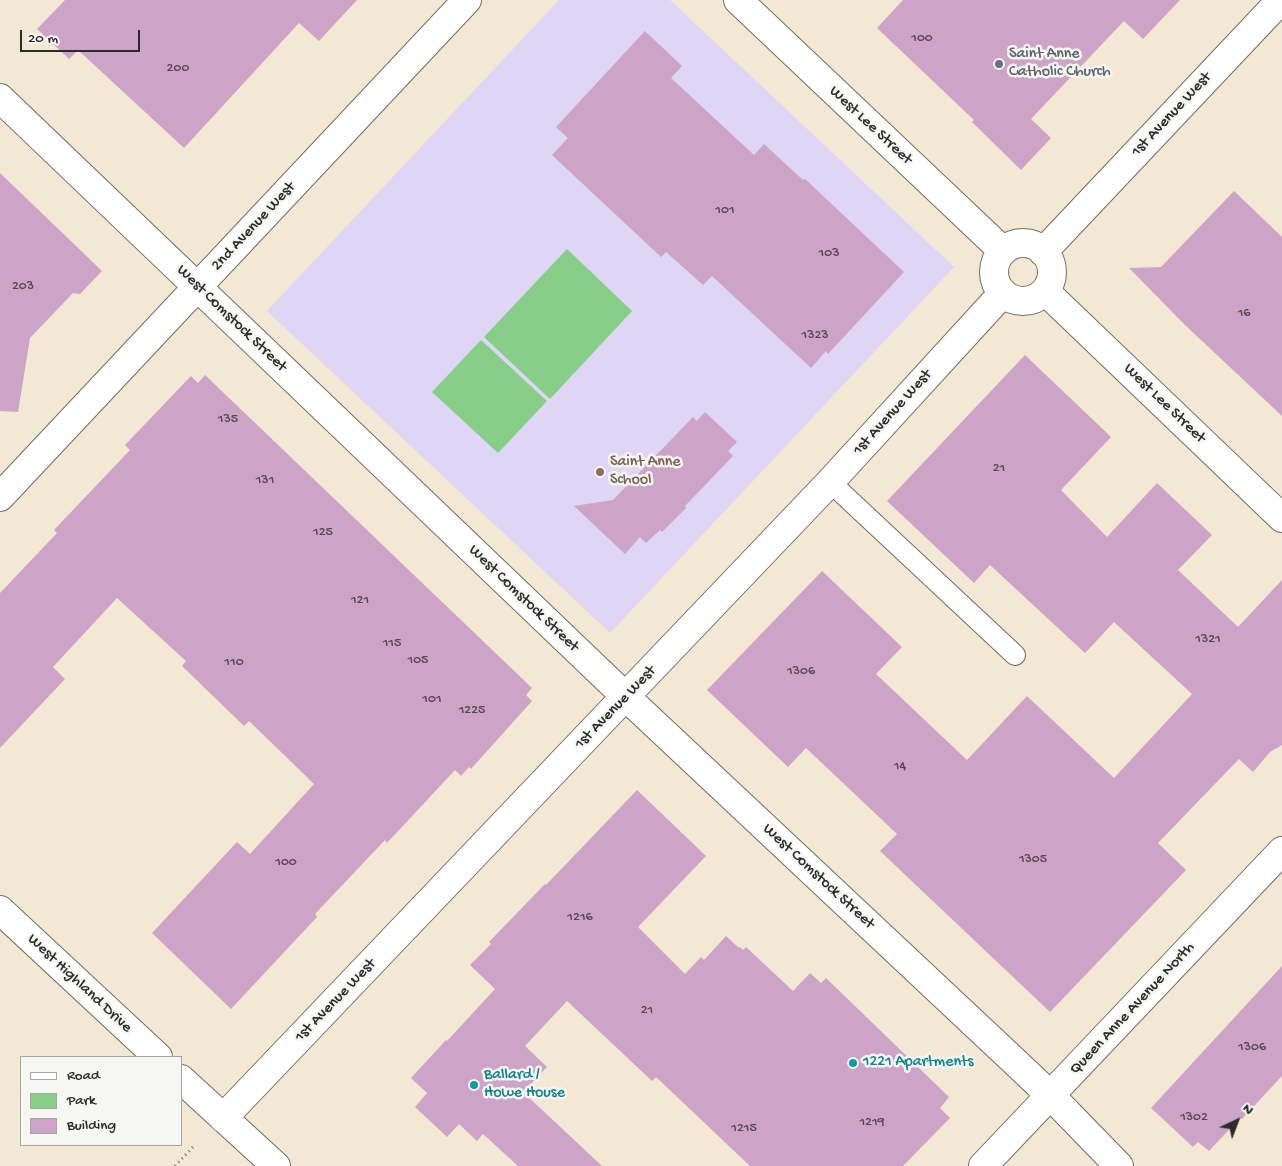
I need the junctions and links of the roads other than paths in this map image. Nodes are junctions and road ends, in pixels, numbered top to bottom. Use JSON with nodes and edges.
{"nodes":[{"id":1,"x":467,"y":0,"type":"edge"},
{"id":2,"x":738,"y":0,"type":"edge"},
{"id":3,"x":1281,"y":0,"type":"edge"},
{"id":4,"x":0,"y":98,"type":"edge"},
{"id":5,"x":1003,"y":251,"type":"junction"},
{"id":6,"x":1044,"y":252,"type":"junction"},
{"id":7,"x":197,"y":287,"type":"junction"},
{"id":8,"x":1045,"y":291,"type":"junction"},
{"id":9,"x":1003,"y":293,"type":"junction"},
{"id":10,"x":830,"y":482,"type":"junction"},
{"id":11,"x":0,"y":497,"type":"edge"},
{"id":12,"x":1282,"y":518,"type":"edge"},
{"id":13,"x":1015,"y":655,"type":"dead end"},
{"id":14,"x":626,"y":697,"type":"junction"},
{"id":15,"x":1282,"y":851,"type":"edge"},
{"id":16,"x":0,"y":910,"type":"edge"},
{"id":17,"x":157,"y":1056,"type":"edge"},
{"id":18,"x":182,"y":1080,"type":"edge"},
{"id":19,"x":1050,"y":1095,"type":"junction"},
{"id":20,"x":223,"y":1118,"type":"junction"},
{"id":21,"x":276,"y":1166,"type":"edge"},
{"id":22,"x":983,"y":1166,"type":"edge"},
{"id":23,"x":1120,"y":1166,"type":"edge"}],
"edges":[{"from":1,"to":7,"type":"street","name":"2nd Avenue West"},
{"from":2,"to":5,"type":"street","name":"West Lee Street"},
{"from":3,"to":6,"type":"street","name":"1st Avenue West"},
{"from":4,"to":7,"type":"street","name":"West Comstock Street"},
{"from":5,"to":6,"type":"street"},
{"from":5,"to":9,"type":"street"},
{"from":6,"to":8,"type":"street"},
{"from":7,"to":11,"type":"street","name":"2nd Avenue West"},
{"from":7,"to":14,"type":"street","name":"West Comstock Street"},
{"from":8,"to":9,"type":"street"},
{"from":8,"to":12,"type":"street","name":"West Lee Street"},
{"from":9,"to":10,"type":"street","name":"1st Avenue West"},
{"from":10,"to":13,"type":"lane"},
{"from":10,"to":14,"type":"street","name":"1st Avenue West"},
{"from":14,"to":19,"type":"street","name":"West Comstock Street"},
{"from":14,"to":20,"type":"street","name":"1st Avenue West"},
{"from":15,"to":19,"type":"street","name":"Queen Anne Avenue North"},
{"from":16,"to":17,"type":"street","name":"West Highland Drive"},
{"from":18,"to":20,"type":"street"},
{"from":19,"to":22,"type":"street","name":"Queen Anne Avenue North"},
{"from":19,"to":23,"type":"street","name":"West Comstock Street"},
{"from":20,"to":21,"type":"street"}]}
